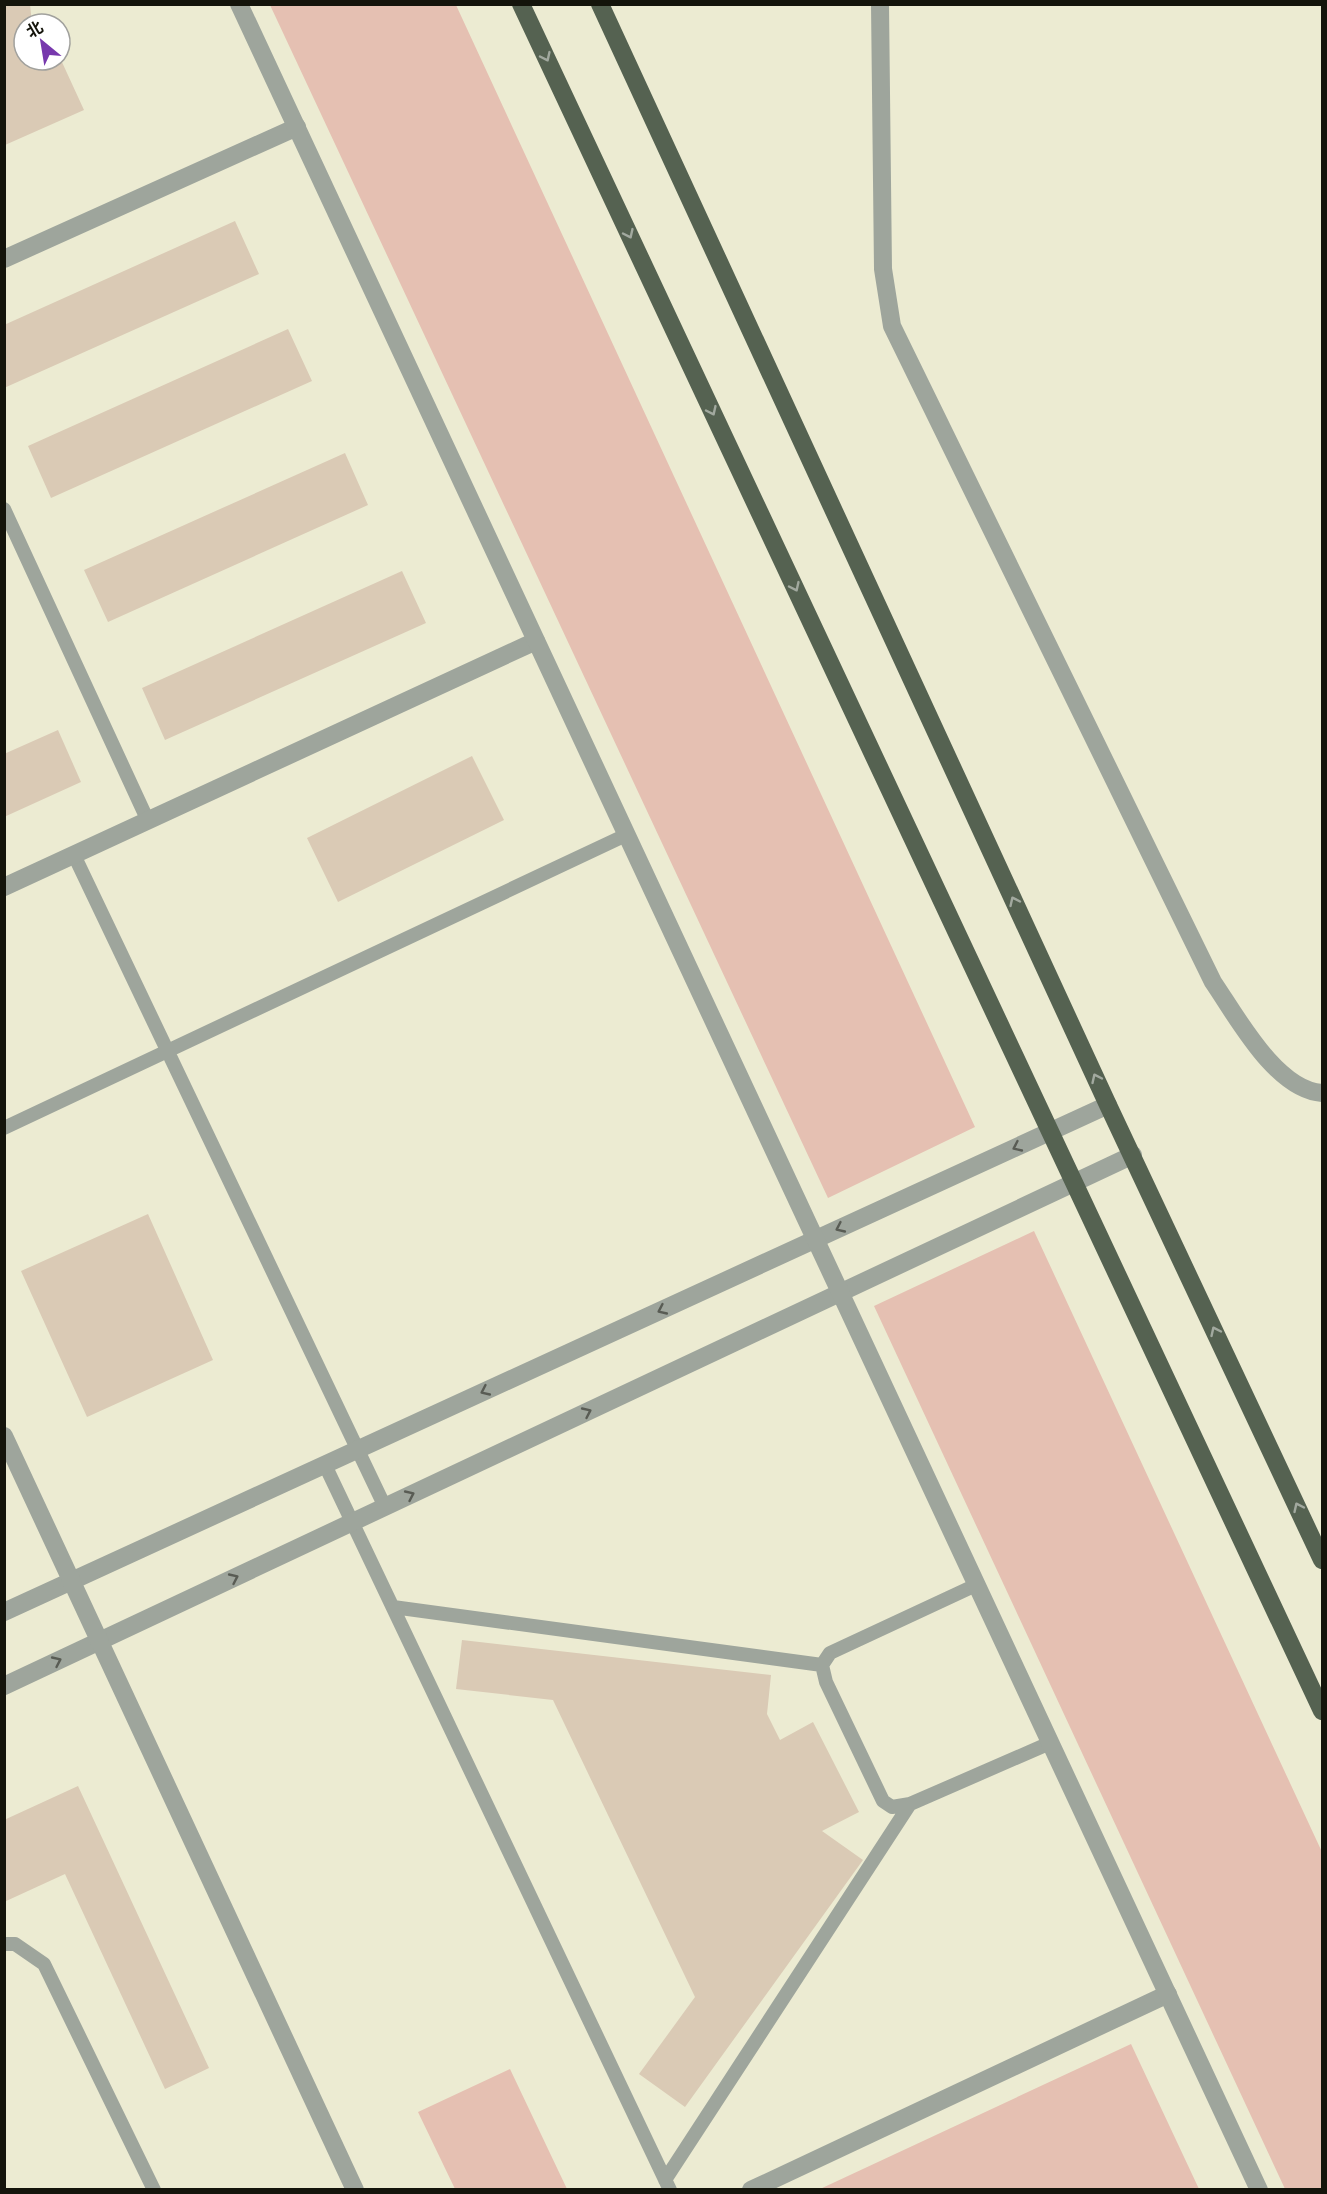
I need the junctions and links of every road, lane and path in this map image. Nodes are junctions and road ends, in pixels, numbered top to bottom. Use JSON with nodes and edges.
{"nodes":[{"id":1,"x":239,"y":4,"type":"edge"},
{"id":2,"x":521,"y":4,"type":"edge"},
{"id":3,"x":600,"y":4,"type":"edge"},
{"id":4,"x":880,"y":4,"type":"edge"},
{"id":5,"x":297,"y":127,"type":"junction"},
{"id":6,"x":4,"y":259,"type":"edge"},
{"id":7,"x":4,"y":509,"type":"edge"},
{"id":8,"x":536,"y":641,"type":"junction"},
{"id":9,"x":148,"y":820,"type":"junction"},
{"id":10,"x":626,"y":835,"type":"junction"},
{"id":11,"x":74,"y":855,"type":"junction"},
{"id":12,"x":4,"y":887,"type":"edge"},
{"id":13,"x":167,"y":1051,"type":"junction"},
{"id":14,"x":1323,"y":1093,"type":"edge"},
{"id":15,"x":1108,"y":1105,"type":"junction"},
{"id":16,"x":4,"y":1128,"type":"edge"},
{"id":17,"x":1050,"y":1131,"type":"junction"},
{"id":18,"x":1133,"y":1155,"type":"junction"},
{"id":19,"x":1074,"y":1183,"type":"junction"},
{"id":20,"x":815,"y":1239,"type":"junction"},
{"id":21,"x":840,"y":1293,"type":"junction"},
{"id":22,"x":4,"y":1436,"type":"edge"},
{"id":23,"x":358,"y":1450,"type":"junction"},
{"id":24,"x":325,"y":1465,"type":"junction"},
{"id":25,"x":385,"y":1508,"type":"junction"},
{"id":26,"x":353,"y":1522,"type":"junction"},
{"id":27,"x":1323,"y":1560,"type":"edge"},
{"id":28,"x":72,"y":1581,"type":"junction"},
{"id":29,"x":976,"y":1585,"type":"junction"},
{"id":30,"x":393,"y":1607,"type":"junction"},
{"id":31,"x":4,"y":1612,"type":"edge"},
{"id":32,"x":100,"y":1641,"type":"junction"},
{"id":33,"x":822,"y":1665,"type":"junction"},
{"id":34,"x":4,"y":1686,"type":"edge"},
{"id":35,"x":1323,"y":1711,"type":"edge"},
{"id":36,"x":1050,"y":1743,"type":"junction"},
{"id":37,"x":910,"y":1804,"type":"junction"},
{"id":38,"x":4,"y":1944,"type":"edge"},
{"id":39,"x":1168,"y":1994,"type":"junction"},
{"id":40,"x":667,"y":2185,"type":"edge"},
{"id":41,"x":154,"y":2190,"type":"edge"},
{"id":42,"x":355,"y":2190,"type":"edge"},
{"id":43,"x":751,"y":2190,"type":"edge"},
{"id":44,"x":1259,"y":2190,"type":"edge"}],
"edges":[{"from":1,"to":5,"type":"street"},
{"from":2,"to":17,"type":"highway","one_way":true},
{"from":15,"to":3,"type":"highway","one_way":true},
{"from":4,"to":14,"type":"street"},
{"from":5,"to":6,"type":"street"},
{"from":5,"to":8,"type":"street"},
{"from":7,"to":9,"type":"lane"},
{"from":8,"to":9,"type":"street"},
{"from":8,"to":10,"type":"street"},
{"from":9,"to":11,"type":"street"},
{"from":10,"to":13,"type":"lane"},
{"from":10,"to":20,"type":"street"},
{"from":11,"to":12,"type":"street"},
{"from":11,"to":13,"type":"lane"},
{"from":13,"to":16,"type":"lane"},
{"from":13,"to":23,"type":"lane"},
{"from":15,"to":17,"type":"street"},
{"from":15,"to":18,"type":"highway"},
{"from":17,"to":19,"type":"highway"},
{"from":17,"to":20,"type":"street","one_way":true},
{"from":18,"to":19,"type":"street"},
{"from":27,"to":18,"type":"highway","one_way":true},
{"from":19,"to":21,"type":"street"},
{"from":19,"to":35,"type":"highway"},
{"from":20,"to":21,"type":"street"},
{"from":20,"to":23,"type":"street","one_way":true},
{"from":25,"to":21,"type":"street","one_way":true},
{"from":21,"to":29,"type":"street"},
{"from":22,"to":28,"type":"street"},
{"from":23,"to":24,"type":"street"},
{"from":23,"to":25,"type":"lane"},
{"from":24,"to":26,"type":"lane"},
{"from":24,"to":28,"type":"street"},
{"from":25,"to":26,"type":"street"},
{"from":26,"to":30,"type":"lane"},
{"from":32,"to":26,"type":"street","one_way":true},
{"from":28,"to":31,"type":"street"},
{"from":28,"to":32,"type":"street"},
{"from":29,"to":33,"type":"lane"},
{"from":29,"to":36,"type":"street"},
{"from":30,"to":33,"type":"lane"},
{"from":30,"to":40,"type":"lane"},
{"from":34,"to":32,"type":"street","one_way":true},
{"from":32,"to":42,"type":"street"},
{"from":33,"to":37,"type":"lane"},
{"from":36,"to":37,"type":"lane"},
{"from":36,"to":39,"type":"street"},
{"from":37,"to":40,"type":"lane"},
{"from":38,"to":41,"type":"lane"},
{"from":39,"to":43,"type":"street"},
{"from":39,"to":44,"type":"street"}]}
